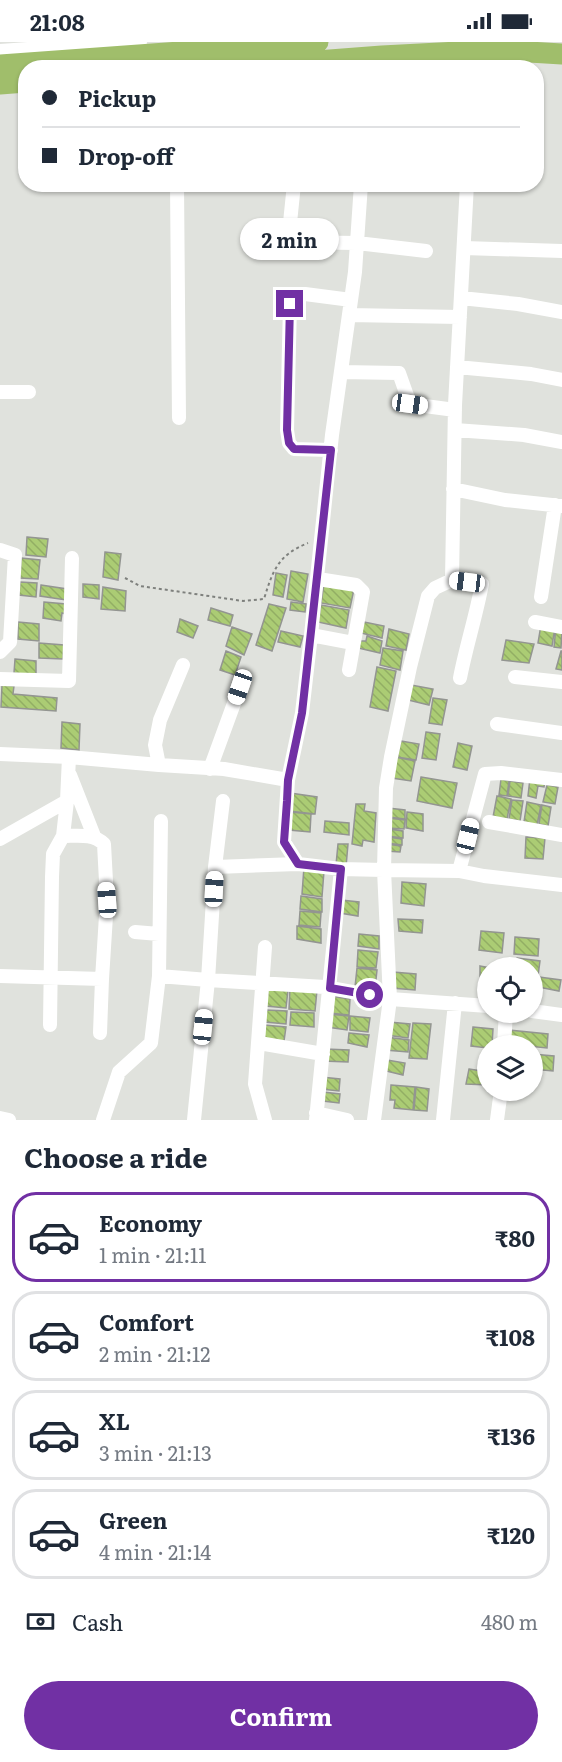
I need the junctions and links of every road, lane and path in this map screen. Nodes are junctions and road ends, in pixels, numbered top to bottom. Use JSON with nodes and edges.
{"nodes":[{"id":1,"x":139,"y":42,"type":"edge"},
{"id":2,"x":318,"y":42,"type":"edge"},
{"id":3,"x":41,"y":51,"type":"edge"},
{"id":4,"x":0,"y":52,"type":"edge"},
{"id":5,"x":562,"y":54,"type":"edge"},
{"id":6,"x":479,"y":59,"type":"edge"},
{"id":7,"x":451,"y":60,"type":"edge"},
{"id":8,"x":507,"y":60,"type":"edge"},
{"id":9,"x":544,"y":61,"type":"edge"},
{"id":10,"x":562,"y":62,"type":"edge"},
{"id":11,"x":0,"y":64,"type":"edge"},
{"id":12,"x":18,"y":83,"type":"edge"},
{"id":13,"x":0,"y":84,"type":"edge"},
{"id":14,"x":18,"y":92,"type":"edge"},
{"id":15,"x":0,"y":93,"type":"edge"},
{"id":16,"x":177,"y":192,"type":"edge"},
{"id":17,"x":293,"y":192,"type":"edge"},
{"id":18,"x":360,"y":192,"type":"edge"},
{"id":19,"x":467,"y":192,"type":"edge"},
{"id":20,"x":357,"y":243,"type":"junction"},
{"id":21,"x":464,"y":248,"type":"junction"},
{"id":22,"x":426,"y":251,"type":"dead end"},
{"id":23,"x":562,"y":251,"type":"edge"},
{"id":24,"x":461,"y":298,"type":"junction"},
{"id":25,"x":351,"y":300,"type":"junction"},
{"id":26,"x":562,"y":312,"type":"edge"},
{"id":27,"x":349,"y":315,"type":"junction"},
{"id":28,"x":460,"y":317,"type":"junction"},
{"id":29,"x":457,"y":367,"type":"junction"},
{"id":30,"x":341,"y":372,"type":"junction"},
{"id":31,"x":562,"y":380,"type":"edge"},
{"id":32,"x":0,"y":392,"type":"edge"},
{"id":33,"x":29,"y":392,"type":"dead end"},
{"id":34,"x":455,"y":410,"type":"junction"},
{"id":35,"x":180,"y":418,"type":"dead end"},
{"id":36,"x":455,"y":430,"type":"junction"},
{"id":37,"x":562,"y":442,"type":"edge"},
{"id":38,"x":331,"y":450,"type":"junction"},
{"id":39,"x":453,"y":489,"type":"junction"},
{"id":40,"x":559,"y":506,"type":"edge"},
{"id":41,"x":322,"y":538,"type":"junction"},
{"id":42,"x":0,"y":550,"type":"edge"},
{"id":43,"x":72,"y":558,"type":"dead end"},
{"id":44,"x":125,"y":578,"type":"dead end"},
{"id":45,"x":318,"y":579,"type":"junction"},
{"id":46,"x":452,"y":580,"type":"junction"},
{"id":47,"x":541,"y":597,"type":"dead end"},
{"id":48,"x":536,"y":622,"type":"dead end"},
{"id":49,"x":562,"y":627,"type":"edge"},
{"id":50,"x":311,"y":635,"type":"junction"},
{"id":51,"x":353,"y":643,"type":"junction"},
{"id":52,"x":0,"y":652,"type":"edge"},
{"id":53,"x":183,"y":665,"type":"dead end"},
{"id":54,"x":349,"y":670,"type":"dead end"},
{"id":55,"x":515,"y":677,"type":"dead end"},
{"id":56,"x":460,"y":678,"type":"dead end"},
{"id":57,"x":0,"y":679,"type":"edge"},
{"id":58,"x":562,"y":682,"type":"edge"},
{"id":59,"x":240,"y":687,"type":"dead end"},
{"id":60,"x":497,"y":724,"type":"dead end"},
{"id":61,"x":562,"y":733,"type":"edge"},
{"id":62,"x":0,"y":754,"type":"edge"},
{"id":63,"x":69,"y":764,"type":"junction"},
{"id":64,"x":159,"y":765,"type":"junction"},
{"id":65,"x":210,"y":769,"type":"junction"},
{"id":66,"x":288,"y":780,"type":"junction"},
{"id":67,"x":562,"y":780,"type":"edge"},
{"id":68,"x":67,"y":801,"type":"junction"},
{"id":69,"x":223,"y":801,"type":"dead end"},
{"id":70,"x":160,"y":821,"type":"dead end"},
{"id":71,"x":489,"y":822,"type":"dead end"},
{"id":72,"x":562,"y":835,"type":"edge"},
{"id":73,"x":63,"y":836,"type":"junction"},
{"id":74,"x":94,"y":836,"type":"junction"},
{"id":75,"x":0,"y":839,"type":"edge"},
{"id":76,"x":298,"y":864,"type":"junction"},
{"id":77,"x":215,"y":867,"type":"junction"},
{"id":78,"x":341,"y":869,"type":"junction"},
{"id":79,"x":384,"y":870,"type":"junction"},
{"id":80,"x":459,"y":871,"type":"junction"},
{"id":81,"x":562,"y":885,"type":"edge"},
{"id":82,"x":135,"y":932,"type":"dead end"},
{"id":83,"x":159,"y":934,"type":"junction"},
{"id":84,"x":265,"y":947,"type":"dead end"},
{"id":85,"x":0,"y":976,"type":"edge"},
{"id":86,"x":159,"y":976,"type":"junction"},
{"id":87,"x":50,"y":978,"type":"junction"},
{"id":88,"x":102,"y":979,"type":"junction"},
{"id":89,"x":208,"y":980,"type":"junction"},
{"id":90,"x":262,"y":983,"type":"junction"},
{"id":91,"x":330,"y":988,"type":"junction"},
{"id":92,"x":390,"y":999,"type":"junction"},
{"id":93,"x":455,"y":1003,"type":"junction"},
{"id":94,"x":477,"y":1005,"type":"edge"},
{"id":95,"x":543,"y":1012,"type":"edge"},
{"id":96,"x":562,"y":1015,"type":"edge"},
{"id":97,"x":50,"y":1024,"type":"dead end"},
{"id":98,"x":100,"y":1033,"type":"dead end"},
{"id":99,"x":259,"y":1043,"type":"junction"},
{"id":100,"x":323,"y":1054,"type":"junction"},
{"id":101,"x":500,"y":1101,"type":"edge"},
{"id":102,"x":316,"y":1116,"type":"edge"},
{"id":103,"x":0,"y":1118,"type":"edge"},
{"id":104,"x":9,"y":1120,"type":"edge"},
{"id":105,"x":103,"y":1120,"type":"edge"},
{"id":106,"x":194,"y":1120,"type":"edge"},
{"id":107,"x":265,"y":1120,"type":"edge"},
{"id":108,"x":347,"y":1120,"type":"edge"},
{"id":109,"x":374,"y":1120,"type":"edge"},
{"id":110,"x":443,"y":1120,"type":"edge"},
{"id":111,"x":497,"y":1120,"type":"edge"}],
"edges":[{"from":1,"to":3,"type":"street"},
{"from":2,"to":3,"type":"highway"},
{"from":3,"to":4,"type":"street"},
{"from":3,"to":11,"type":"highway"},
{"from":5,"to":6,"type":"highway"},
{"from":6,"to":7,"type":"highway"},
{"from":6,"to":8,"type":"street"},
{"from":9,"to":10,"type":"street"},
{"from":12,"to":13,"type":"highway"},
{"from":14,"to":15,"type":"street"},
{"from":16,"to":35,"type":"street"},
{"from":17,"to":20,"type":"street"},
{"from":18,"to":20,"type":"street"},
{"from":19,"to":21,"type":"street"},
{"from":20,"to":22,"type":"street"},
{"from":20,"to":25,"type":"street"},
{"from":21,"to":23,"type":"street"},
{"from":21,"to":24,"type":"street"},
{"from":24,"to":26,"type":"street"},
{"from":24,"to":28,"type":"street"},
{"from":25,"to":27,"type":"street"},
{"from":25,"to":38,"type":"street"},
{"from":27,"to":28,"type":"street"},
{"from":27,"to":30,"type":"street"},
{"from":28,"to":29,"type":"street"},
{"from":29,"to":31,"type":"street"},
{"from":29,"to":34,"type":"street"},
{"from":30,"to":34,"type":"street"},
{"from":30,"to":38,"type":"street"},
{"from":32,"to":33,"type":"street"},
{"from":34,"to":36,"type":"street"},
{"from":36,"to":37,"type":"street"},
{"from":36,"to":39,"type":"street"},
{"from":38,"to":41,"type":"street"},
{"from":39,"to":40,"type":"street"},
{"from":39,"to":46,"type":"street"},
{"from":40,"to":47,"type":"street"},
{"from":41,"to":44,"type":"path"},
{"from":41,"to":45,"type":"street"},
{"from":42,"to":52,"type":"street"},
{"from":43,"to":57,"type":"street"},
{"from":45,"to":50,"type":"street"},
{"from":45,"to":51,"type":"street"},
{"from":46,"to":56,"type":"street"},
{"from":46,"to":79,"type":"street"},
{"from":48,"to":49,"type":"street"},
{"from":50,"to":51,"type":"street"},
{"from":50,"to":66,"type":"street"},
{"from":51,"to":54,"type":"street"},
{"from":53,"to":64,"type":"street"},
{"from":55,"to":58,"type":"street"},
{"from":59,"to":65,"type":"street"},
{"from":60,"to":61,"type":"street"},
{"from":62,"to":63,"type":"street"},
{"from":63,"to":64,"type":"street"},
{"from":63,"to":68,"type":"street"},
{"from":63,"to":74,"type":"street"},
{"from":64,"to":65,"type":"street"},
{"from":65,"to":66,"type":"street"},
{"from":66,"to":76,"type":"street"},
{"from":67,"to":80,"type":"street"},
{"from":68,"to":73,"type":"street"},
{"from":68,"to":75,"type":"street"},
{"from":69,"to":77,"type":"street"},
{"from":70,"to":83,"type":"street"},
{"from":71,"to":72,"type":"street"},
{"from":73,"to":74,"type":"street"},
{"from":73,"to":87,"type":"street"},
{"from":74,"to":88,"type":"street"},
{"from":76,"to":77,"type":"street"},
{"from":76,"to":78,"type":"street"},
{"from":77,"to":89,"type":"street"},
{"from":78,"to":79,"type":"street"},
{"from":78,"to":91,"type":"street"},
{"from":79,"to":80,"type":"street"},
{"from":79,"to":92,"type":"street"},
{"from":80,"to":81,"type":"street"},
{"from":82,"to":83,"type":"street"},
{"from":83,"to":86,"type":"street"},
{"from":84,"to":90,"type":"street"},
{"from":85,"to":87,"type":"street"},
{"from":86,"to":89,"type":"street"},
{"from":86,"to":105,"type":"street"},
{"from":87,"to":88,"type":"street"},
{"from":87,"to":97,"type":"street"},
{"from":88,"to":98,"type":"street"},
{"from":89,"to":90,"type":"street"},
{"from":89,"to":106,"type":"street"},
{"from":90,"to":91,"type":"street"},
{"from":90,"to":99,"type":"street"},
{"from":91,"to":92,"type":"street"},
{"from":91,"to":100,"type":"street"},
{"from":92,"to":93,"type":"street"},
{"from":92,"to":109,"type":"street"},
{"from":93,"to":94,"type":"street"},
{"from":93,"to":110,"type":"street"},
{"from":95,"to":96,"type":"street"},
{"from":99,"to":100,"type":"street"},
{"from":99,"to":107,"type":"street"},
{"from":100,"to":102,"type":"street"},
{"from":101,"to":111,"type":"street"},
{"from":102,"to":108,"type":"street"},
{"from":103,"to":104,"type":"street"}]}
